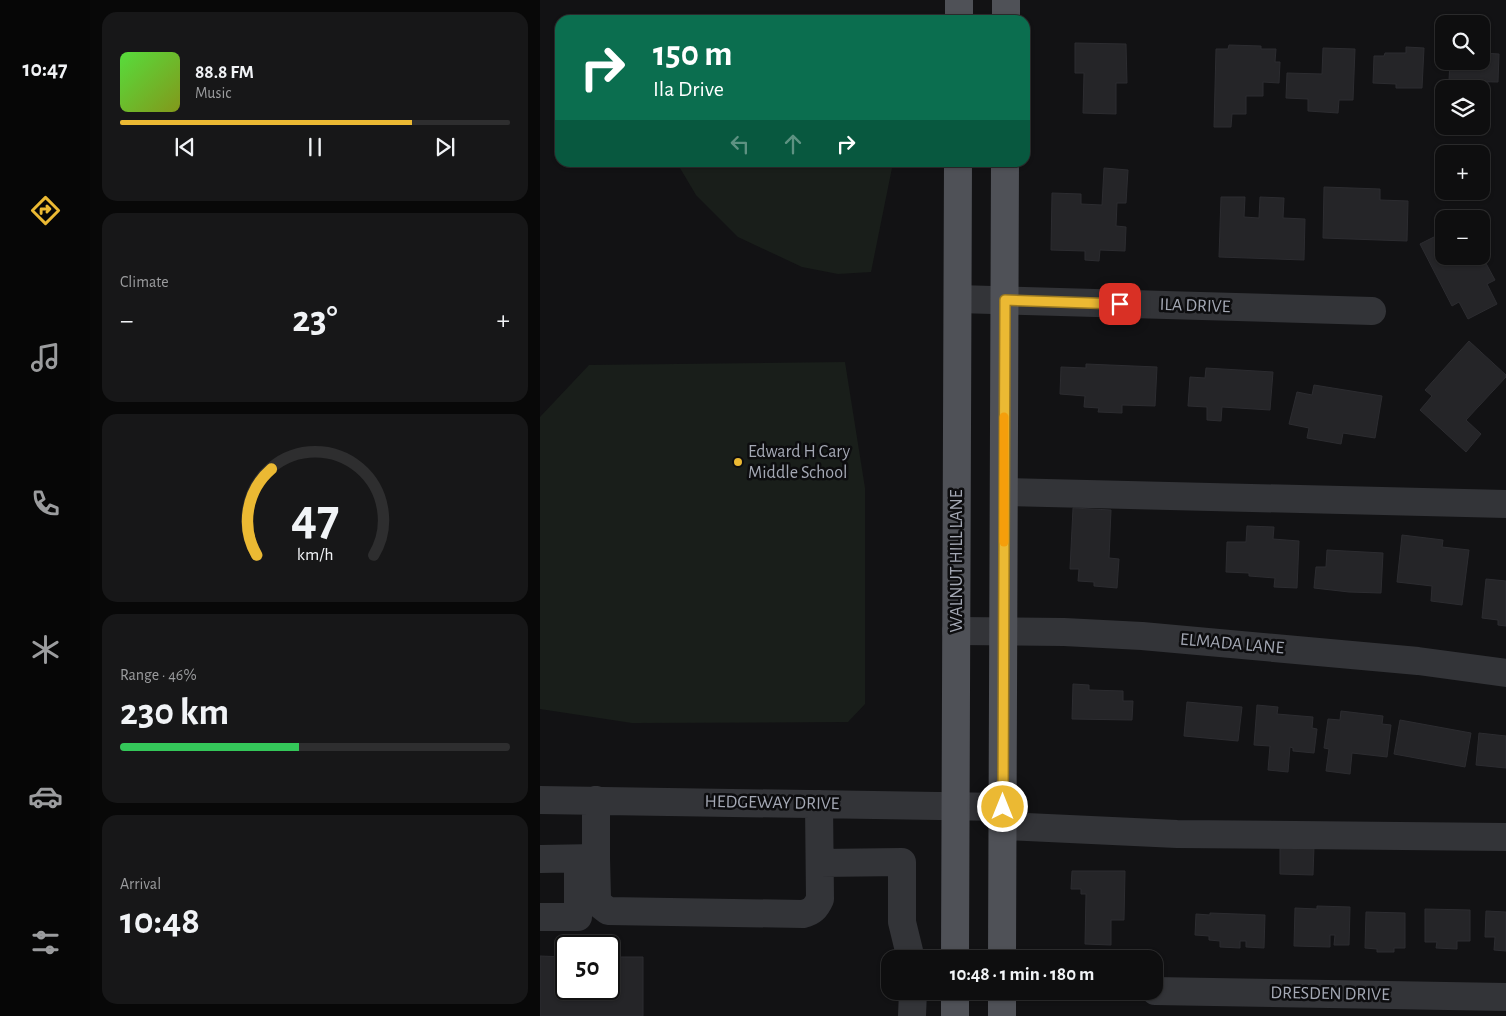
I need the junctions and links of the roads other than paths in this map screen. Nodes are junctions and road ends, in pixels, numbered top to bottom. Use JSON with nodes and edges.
{"nodes":[{"id":1,"x":959,"y":0,"type":"edge"},
{"id":2,"x":1006,"y":0,"type":"edge"},
{"id":3,"x":959,"y":15,"type":"edge"},
{"id":4,"x":1006,"y":15,"type":"edge"},
{"id":5,"x":958,"y":167,"type":"edge"},
{"id":6,"x":1005,"y":167,"type":"edge"},
{"id":7,"x":958,"y":299,"type":"junction"},
{"id":8,"x":1005,"y":300,"type":"junction"},
{"id":9,"x":1372,"y":311,"type":"dead end"},
{"id":10,"x":1004,"y":492,"type":"junction"},
{"id":11,"x":1506,"y":504,"type":"edge"},
{"id":12,"x":956,"y":630,"type":"junction"},
{"id":13,"x":1004,"y":631,"type":"junction"},
{"id":14,"x":1506,"y":673,"type":"edge"},
{"id":15,"x":540,"y":800,"type":"edge"},
{"id":16,"x":596,"y":800,"type":"junction"},
{"id":17,"x":819,"y":804,"type":"junction"},
{"id":18,"x":956,"y":806,"type":"junction"},
{"id":19,"x":1003,"y":817,"type":"junction"},
{"id":20,"x":1506,"y":837,"type":"edge"},
{"id":21,"x":587,"y":858,"type":"junction"},
{"id":22,"x":540,"y":859,"type":"edge"},
{"id":23,"x":820,"y":863,"type":"junction"},
{"id":24,"x":540,"y":917,"type":"edge"},
{"id":25,"x":909,"y":950,"type":"edge"},
{"id":26,"x":955,"y":950,"type":"edge"},
{"id":27,"x":1002,"y":950,"type":"edge"},
{"id":28,"x":1163,"y":991,"type":"edge"},
{"id":29,"x":1506,"y":997,"type":"edge"},
{"id":30,"x":913,"y":1000,"type":"edge"},
{"id":31,"x":955,"y":1000,"type":"edge"},
{"id":32,"x":1002,"y":1000,"type":"edge"},
{"id":33,"x":912,"y":1016,"type":"edge"},
{"id":34,"x":955,"y":1016,"type":"edge"},
{"id":35,"x":1002,"y":1016,"type":"edge"}],
"edges":[{"from":1,"to":3,"type":"main road"},
{"from":2,"to":4,"type":"main road"},
{"from":5,"to":7,"type":"main road","name":"WALNUT HILL LANE"},
{"from":6,"to":8,"type":"main road"},
{"from":7,"to":8,"type":"street","name":"ILA DRIVE"},
{"from":7,"to":12,"type":"main road","name":"WALNUT HILL LANE"},
{"from":8,"to":9,"type":"street","name":"ILA DRIVE"},
{"from":8,"to":10,"type":"main road"},
{"from":10,"to":11,"type":"street"},
{"from":10,"to":13,"type":"main road"},
{"from":12,"to":13,"type":"street","name":"ELMADA LANE"},
{"from":12,"to":18,"type":"main road","name":"WALNUT HILL LANE"},
{"from":13,"to":14,"type":"street","name":"ELMADA LANE"},
{"from":13,"to":19,"type":"main road"},
{"from":15,"to":16,"type":"street","name":"HEDGEWAY DRIVE"},
{"from":16,"to":17,"type":"street","name":"HEDGEWAY DRIVE"},
{"from":16,"to":21,"type":"street"},
{"from":17,"to":18,"type":"street","name":"HEDGEWAY DRIVE"},
{"from":17,"to":23,"type":"street"},
{"from":18,"to":19,"type":"street","name":"HEDGEWAY DRIVE"},
{"from":18,"to":26,"type":"main road","name":"WALNUT HILL LANE"},
{"from":19,"to":20,"type":"street","name":"HEDGEWAY DRIVE"},
{"from":19,"to":27,"type":"main road"},
{"from":21,"to":22,"type":"street"},
{"from":21,"to":23,"type":"street"},
{"from":21,"to":24,"type":"street"},
{"from":23,"to":25,"type":"street"},
{"from":28,"to":29,"type":"street","name":"DRESDEN DRIVE"},
{"from":30,"to":33,"type":"street"},
{"from":31,"to":34,"type":"main road"},
{"from":32,"to":35,"type":"main road"}]}
